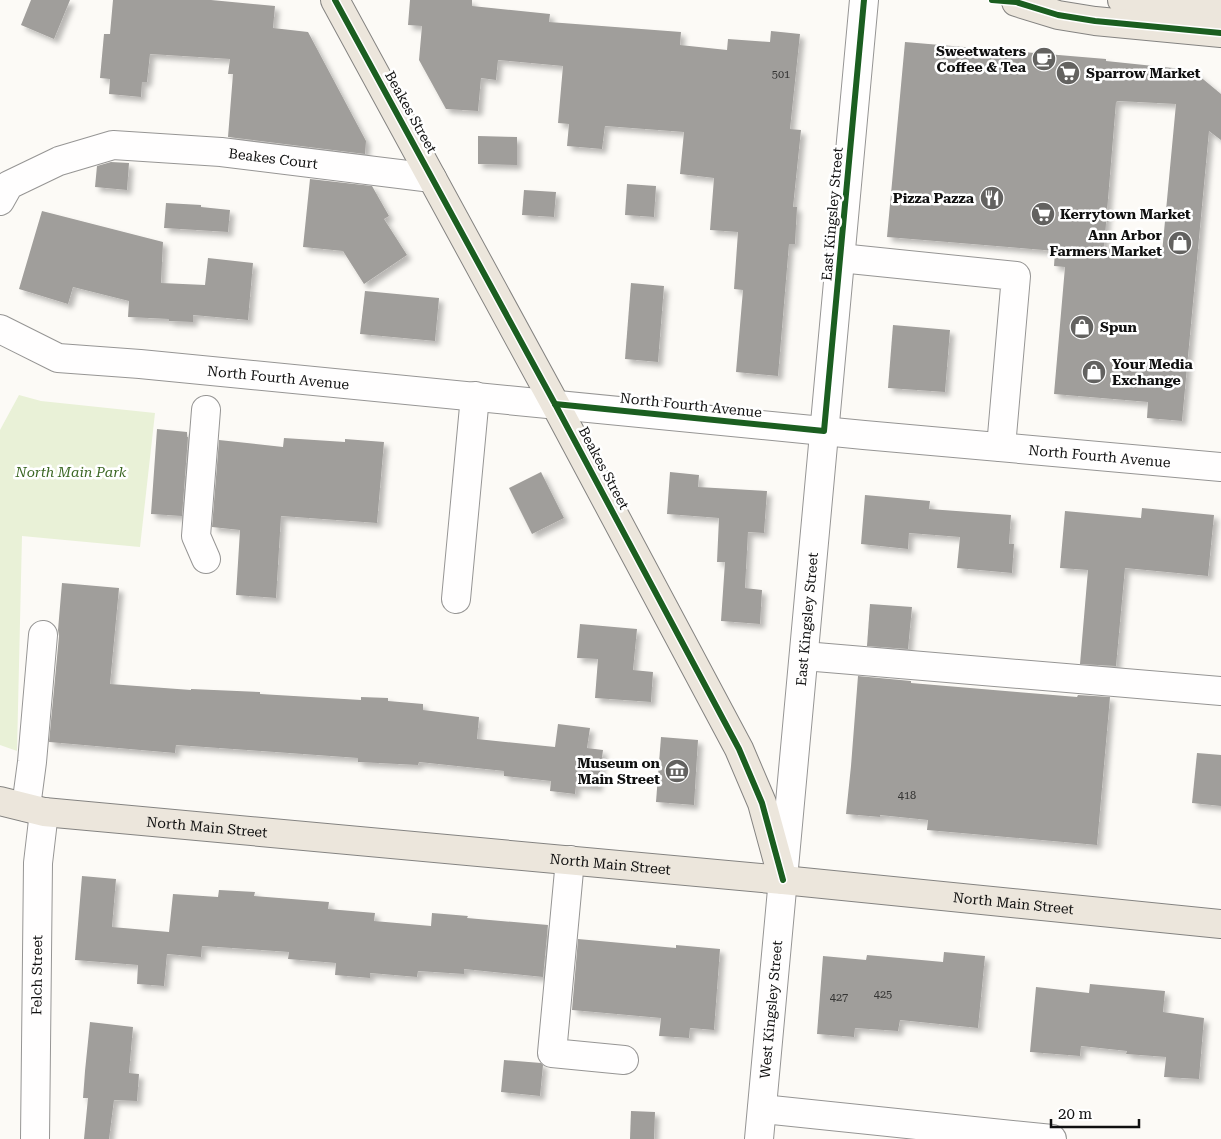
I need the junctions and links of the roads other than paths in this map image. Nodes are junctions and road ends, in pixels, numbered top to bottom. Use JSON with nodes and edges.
{"nodes":[{"id":1,"x":335,"y":0,"type":"edge"},
{"id":2,"x":864,"y":0,"type":"edge"},
{"id":3,"x":1130,"y":0,"type":"edge"},
{"id":4,"x":1014,"y":1,"type":"edge"},
{"id":5,"x":1221,"y":10,"type":"edge"},
{"id":6,"x":1221,"y":33,"type":"edge"},
{"id":7,"x":432,"y":178,"type":"junction"},
{"id":8,"x":0,"y":201,"type":"edge"},
{"id":9,"x":840,"y":258,"type":"junction"},
{"id":10,"x":0,"y":330,"type":"edge"},
{"id":11,"x":475,"y":396,"type":"junction"},
{"id":12,"x":555,"y":404,"type":"junction"},
{"id":13,"x":206,"y":410,"type":"dead end"},
{"id":14,"x":824,"y":431,"type":"junction"},
{"id":15,"x":1001,"y":448,"type":"junction"},
{"id":16,"x":1221,"y":467,"type":"edge"},
{"id":17,"x":206,"y":559,"type":"dead end"},
{"id":18,"x":456,"y":599,"type":"dead end"},
{"id":19,"x":44,"y":635,"type":"dead end"},
{"id":20,"x":804,"y":656,"type":"junction"},
{"id":21,"x":1221,"y":691,"type":"edge"},
{"id":22,"x":23,"y":807,"type":"edge"},
{"id":23,"x":570,"y":860,"type":"junction"},
{"id":24,"x":783,"y":880,"type":"junction"},
{"id":25,"x":1221,"y":924,"type":"edge"},
{"id":26,"x":624,"y":1060,"type":"dead end"},
{"id":27,"x":762,"y":1109,"type":"junction"},
{"id":28,"x":35,"y":1139,"type":"edge"},
{"id":29,"x":759,"y":1139,"type":"edge"},
{"id":30,"x":1052,"y":1139,"type":"edge"}],
"edges":[{"from":1,"to":7,"type":"main road","name":"Beakes Street"},
{"from":2,"to":9,"type":"street","name":"East Kingsley Street"},
{"from":3,"to":5,"type":"main road"},
{"from":4,"to":6,"type":"main road"},
{"from":7,"to":8,"type":"street","name":"Beakes Court"},
{"from":7,"to":12,"type":"main road","name":"Beakes Street"},
{"from":9,"to":14,"type":"street","name":"East Kingsley Street"},
{"from":9,"to":15,"type":"street"},
{"from":10,"to":11,"type":"street","name":"North Fourth Avenue"},
{"from":11,"to":12,"type":"street","name":"North Fourth Avenue"},
{"from":11,"to":18,"type":"street"},
{"from":12,"to":14,"type":"street","name":"North Fourth Avenue"},
{"from":12,"to":24,"type":"main road","name":"Beakes Street"},
{"from":13,"to":17,"type":"street"},
{"from":14,"to":15,"type":"street","name":"North Fourth Avenue"},
{"from":14,"to":20,"type":"street","name":"East Kingsley Street"},
{"from":15,"to":16,"type":"street","name":"North Fourth Avenue"},
{"from":19,"to":22,"type":"street","name":"Felch Street"},
{"from":20,"to":21,"type":"street"},
{"from":20,"to":24,"type":"street","name":"East Kingsley Street"},
{"from":22,"to":23,"type":"main road","name":"North Main Street"},
{"from":22,"to":28,"type":"street","name":"Felch Street"},
{"from":23,"to":24,"type":"main road","name":"North Main Street"},
{"from":23,"to":26,"type":"street"},
{"from":24,"to":25,"type":"main road","name":"North Main Street"},
{"from":24,"to":27,"type":"street","name":"West Kingsley Street"},
{"from":27,"to":29,"type":"street","name":"West Kingsley Street"},
{"from":27,"to":30,"type":"street"}]}
